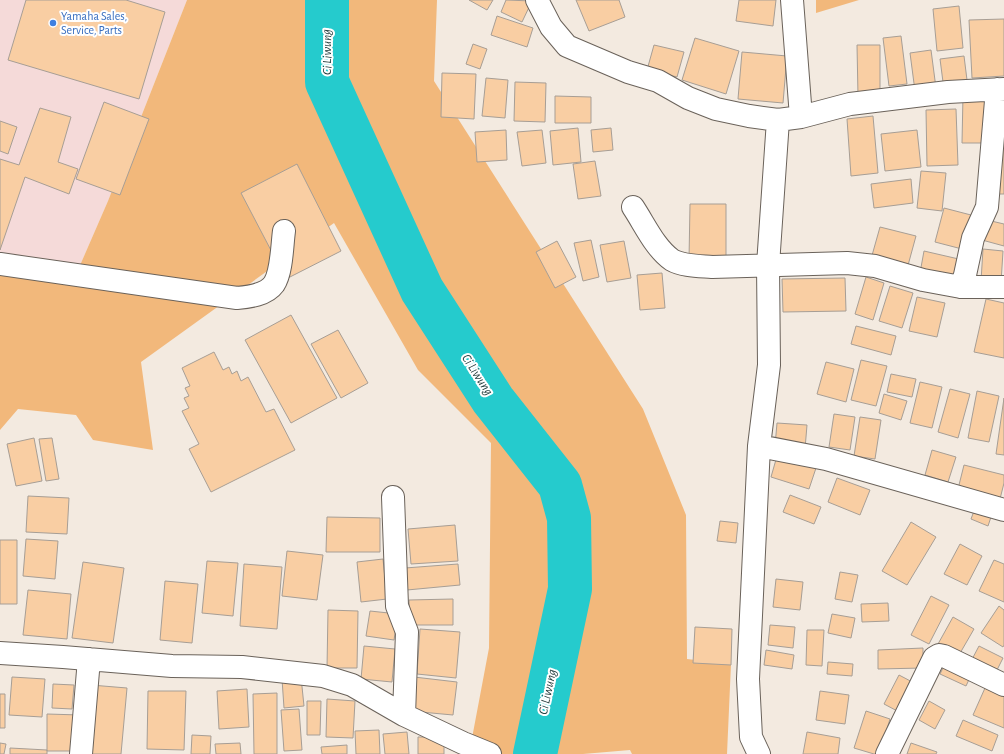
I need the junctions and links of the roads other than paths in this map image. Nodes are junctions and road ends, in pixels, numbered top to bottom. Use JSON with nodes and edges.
{"nodes":[{"id":1,"x":537,"y":0,"type":"edge"},
{"id":2,"x":792,"y":0,"type":"edge"},
{"id":3,"x":1000,"y":89,"type":"edge"},
{"id":4,"x":801,"y":117,"type":"junction"},
{"id":5,"x":778,"y":120,"type":"junction"},
{"id":6,"x":633,"y":207,"type":"dead end"},
{"id":7,"x":284,"y":231,"type":"dead end"},
{"id":8,"x":0,"y":264,"type":"edge"},
{"id":9,"x":768,"y":265,"type":"junction"},
{"id":10,"x":961,"y":286,"type":"junction"},
{"id":11,"x":1004,"y":287,"type":"edge"},
{"id":12,"x":758,"y":446,"type":"junction"},
{"id":13,"x":394,"y":497,"type":"dead end"},
{"id":14,"x":1004,"y":510,"type":"edge"},
{"id":15,"x":0,"y":653,"type":"edge"},
{"id":16,"x":89,"y":659,"type":"junction"},
{"id":17,"x":1004,"y":685,"type":"edge"},
{"id":18,"x":404,"y":715,"type":"junction"},
{"id":19,"x":81,"y":754,"type":"edge"},
{"id":20,"x":490,"y":754,"type":"edge"},
{"id":21,"x":759,"y":754,"type":"edge"},
{"id":22,"x":887,"y":754,"type":"edge"}],
"edges":[{"from":1,"to":5,"type":"street"},
{"from":2,"to":4,"type":"street"},
{"from":3,"to":4,"type":"street"},
{"from":3,"to":10,"type":"street"},
{"from":4,"to":5,"type":"street"},
{"from":5,"to":9,"type":"street"},
{"from":6,"to":9,"type":"street"},
{"from":7,"to":8,"type":"street"},
{"from":9,"to":10,"type":"street"},
{"from":9,"to":12,"type":"street"},
{"from":10,"to":11,"type":"street"},
{"from":12,"to":14,"type":"street"},
{"from":12,"to":21,"type":"street"},
{"from":13,"to":18,"type":"street"},
{"from":15,"to":16,"type":"street"},
{"from":16,"to":18,"type":"street"},
{"from":16,"to":19,"type":"street"},
{"from":17,"to":22,"type":"street"},
{"from":18,"to":20,"type":"street"}]}
